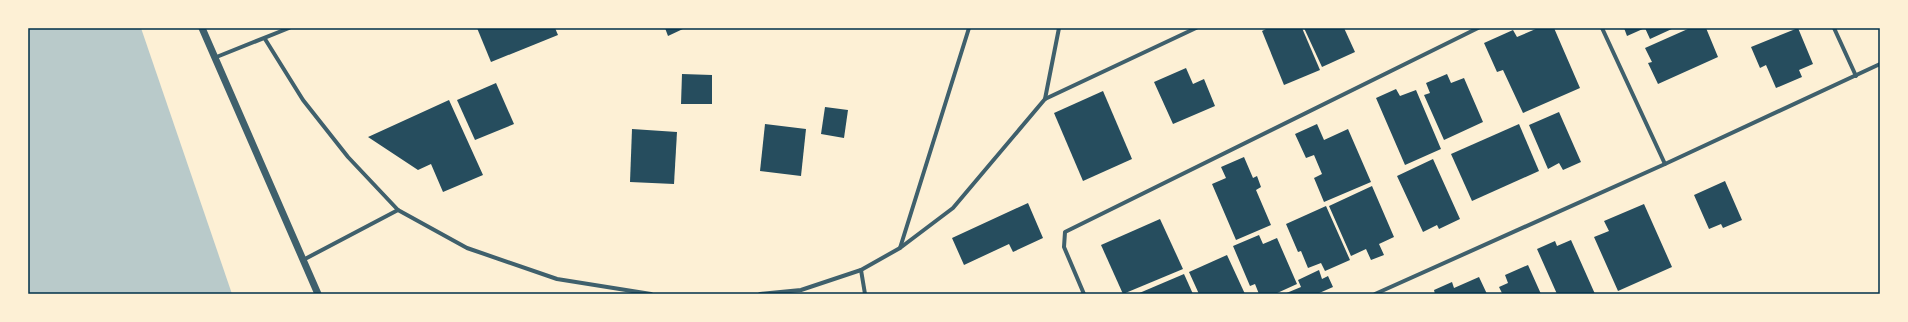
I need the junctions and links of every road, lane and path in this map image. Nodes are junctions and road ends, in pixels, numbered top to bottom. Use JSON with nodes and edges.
{"nodes":[{"id":1,"x":202,"y":28,"type":"edge"},
{"id":2,"x":289,"y":28,"type":"edge"},
{"id":3,"x":970,"y":28,"type":"edge"},
{"id":4,"x":1059,"y":28,"type":"edge"},
{"id":5,"x":1196,"y":28,"type":"edge"},
{"id":6,"x":1478,"y":28,"type":"edge"},
{"id":7,"x":1602,"y":28,"type":"edge"},
{"id":8,"x":1834,"y":28,"type":"edge"},
{"id":9,"x":265,"y":39,"type":"junction"},
{"id":10,"x":214,"y":58,"type":"junction"},
{"id":11,"x":1880,"y":64,"type":"edge"},
{"id":12,"x":1856,"y":76,"type":"junction"},
{"id":13,"x":1045,"y":99,"type":"junction"},
{"id":14,"x":1666,"y":164,"type":"junction"},
{"id":15,"x":398,"y":210,"type":"junction"},
{"id":16,"x":900,"y":248,"type":"junction"},
{"id":17,"x":303,"y":260,"type":"junction"},
{"id":18,"x":861,"y":270,"type":"junction"},
{"id":19,"x":318,"y":294,"type":"edge"},
{"id":20,"x":651,"y":294,"type":"edge"},
{"id":21,"x":760,"y":294,"type":"edge"},
{"id":22,"x":865,"y":294,"type":"edge"},
{"id":23,"x":1084,"y":294,"type":"edge"},
{"id":24,"x":1375,"y":294,"type":"edge"}],
"edges":[{"from":1,"to":10,"type":"street"},
{"from":2,"to":9,"type":"street"},
{"from":3,"to":16,"type":"street"},
{"from":4,"to":13,"type":"street"},
{"from":5,"to":13,"type":"street"},
{"from":6,"to":23,"type":"street"},
{"from":7,"to":14,"type":"street"},
{"from":8,"to":12,"type":"street"},
{"from":9,"to":10,"type":"street"},
{"from":9,"to":15,"type":"street"},
{"from":10,"to":17,"type":"street"},
{"from":11,"to":12,"type":"street"},
{"from":12,"to":14,"type":"street"},
{"from":13,"to":16,"type":"street"},
{"from":14,"to":24,"type":"street"},
{"from":15,"to":17,"type":"street"},
{"from":15,"to":20,"type":"street"},
{"from":16,"to":18,"type":"street"},
{"from":17,"to":19,"type":"street"},
{"from":18,"to":21,"type":"street"},
{"from":18,"to":22,"type":"street"}]}
